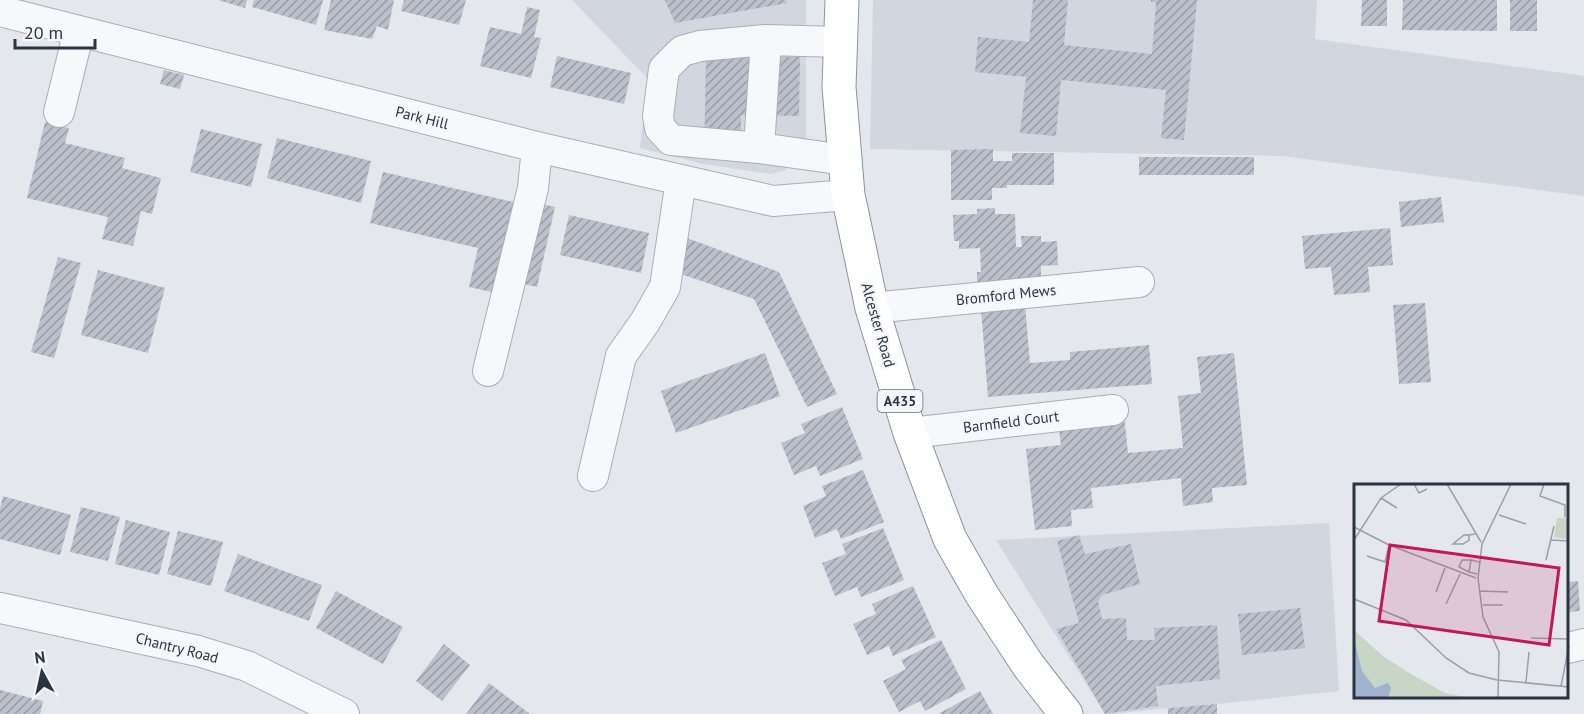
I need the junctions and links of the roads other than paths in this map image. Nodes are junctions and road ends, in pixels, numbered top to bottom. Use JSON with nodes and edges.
{"nodes":[{"id":1,"x":842,"y":0,"type":"edge"},
{"id":2,"x":0,"y":11,"type":"edge"},
{"id":3,"x":79,"y":31,"type":"junction"},
{"id":4,"x":766,"y":40,"type":"junction"},
{"id":5,"x":840,"y":42,"type":"junction"},
{"id":6,"x":58,"y":112,"type":"dead end"},
{"id":7,"x":537,"y":147,"type":"junction"},
{"id":8,"x":759,"y":148,"type":"junction"},
{"id":9,"x":845,"y":160,"type":"junction"},
{"id":10,"x":681,"y":180,"type":"junction"},
{"id":11,"x":848,"y":195,"type":"junction"},
{"id":12,"x":1139,"y":282,"type":"dead end"},
{"id":13,"x":872,"y":308,"type":"junction"},
{"id":14,"x":488,"y":371,"type":"dead end"},
{"id":15,"x":1113,"y":410,"type":"dead end"},
{"id":16,"x":910,"y":433,"type":"junction"},
{"id":17,"x":593,"y":476,"type":"dead end"},
{"id":18,"x":0,"y":608,"type":"edge"},
{"id":19,"x":1584,"y":644,"type":"edge"},
{"id":20,"x":1569,"y":648,"type":"edge"},
{"id":21,"x":344,"y":714,"type":"edge"},
{"id":22,"x":1066,"y":714,"type":"edge"}],
"edges":[{"from":1,"to":5,"type":"highway","name":"Alcester Road","number":"A435"},
{"from":2,"to":3,"type":"street","name":"Park Hill"},
{"from":3,"to":6,"type":"street"},
{"from":3,"to":7,"type":"street","name":"Park Hill"},
{"from":4,"to":5,"type":"street"},
{"from":4,"to":8,"type":"street"},
{"from":4,"to":8,"type":"street"},
{"from":5,"to":9,"type":"highway","name":"Alcester Road","number":"A435"},
{"from":7,"to":10,"type":"street","name":"Park Hill"},
{"from":7,"to":14,"type":"street"},
{"from":8,"to":9,"type":"street"},
{"from":9,"to":11,"type":"highway","name":"Alcester Road","number":"A435"},
{"from":10,"to":11,"type":"street","name":"Park Hill"},
{"from":10,"to":17,"type":"street"},
{"from":11,"to":13,"type":"highway","name":"Alcester Road","number":"A435"},
{"from":12,"to":13,"type":"street","name":"Bromford Mews"},
{"from":13,"to":16,"type":"highway","name":"Alcester Road","number":"A435"},
{"from":15,"to":16,"type":"street","name":"Barnfield Court"},
{"from":16,"to":22,"type":"highway","name":"Alcester Road","number":"A435"},
{"from":18,"to":21,"type":"street","name":"Chantry Road"},
{"from":19,"to":20,"type":"street"}]}
